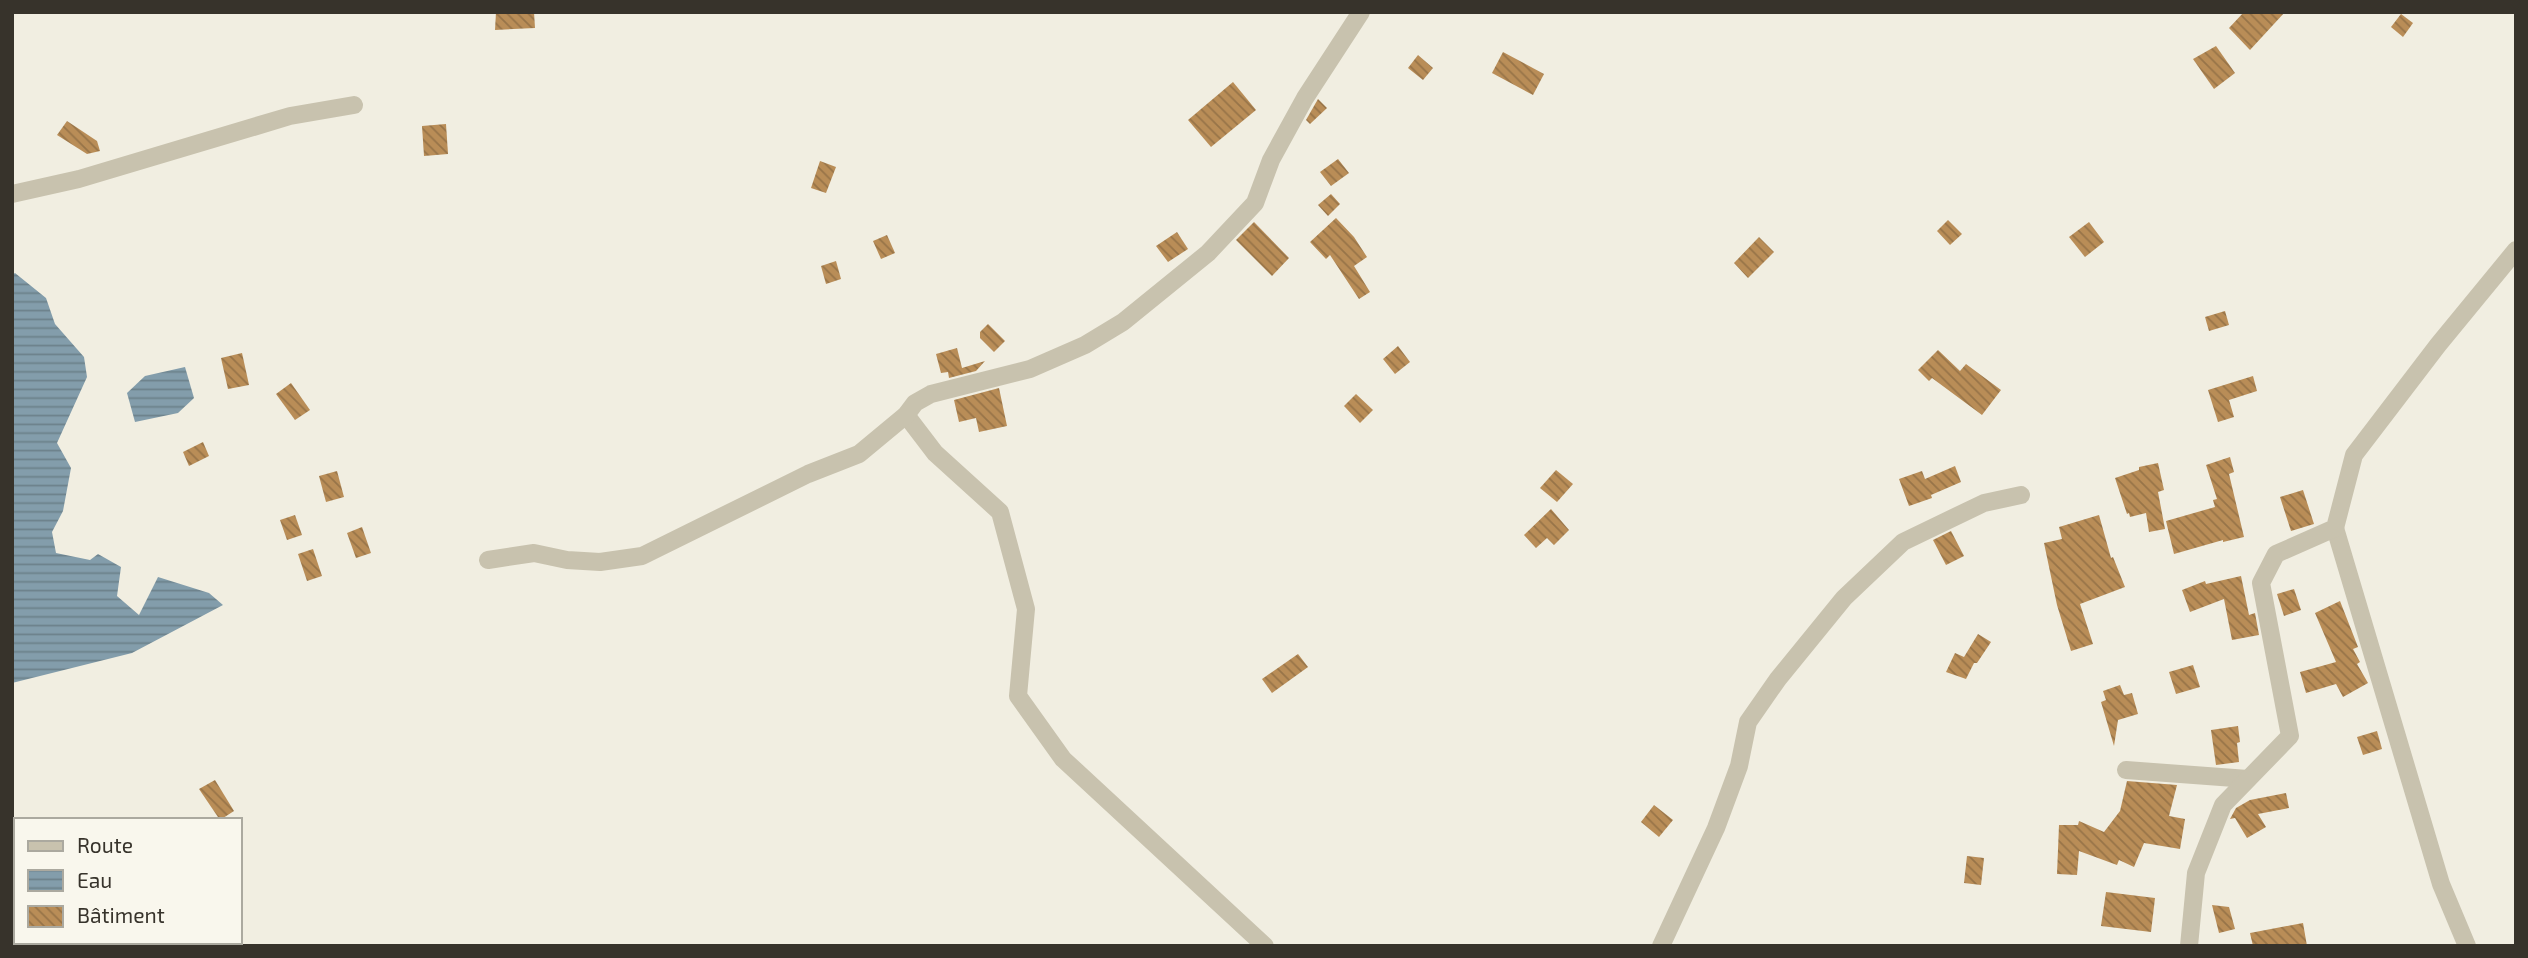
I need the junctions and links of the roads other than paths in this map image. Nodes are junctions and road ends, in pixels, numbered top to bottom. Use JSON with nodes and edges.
{"nodes":[{"id":1,"x":1361,"y":12,"type":"edge"},
{"id":2,"x":354,"y":105,"type":"dead end"},
{"id":3,"x":12,"y":194,"type":"edge"},
{"id":4,"x":2516,"y":250,"type":"edge"},
{"id":5,"x":906,"y":415,"type":"junction"},
{"id":6,"x":2021,"y":495,"type":"dead end"},
{"id":7,"x":2335,"y":528,"type":"junction"},
{"id":8,"x":488,"y":560,"type":"dead end"},
{"id":9,"x":2126,"y":770,"type":"dead end"},
{"id":10,"x":2248,"y":779,"type":"junction"},
{"id":11,"x":1265,"y":946,"type":"edge"},
{"id":12,"x":1661,"y":946,"type":"edge"},
{"id":13,"x":2189,"y":946,"type":"edge"},
{"id":14,"x":2466,"y":946,"type":"edge"}],
"edges":[{"from":1,"to":5,"type":"street"},
{"from":2,"to":3,"type":"street"},
{"from":4,"to":7,"type":"street"},
{"from":5,"to":8,"type":"street"},
{"from":5,"to":11,"type":"street"},
{"from":6,"to":12,"type":"street"},
{"from":7,"to":10,"type":"street"},
{"from":7,"to":14,"type":"street"},
{"from":9,"to":10,"type":"street"},
{"from":10,"to":13,"type":"street"}]}
